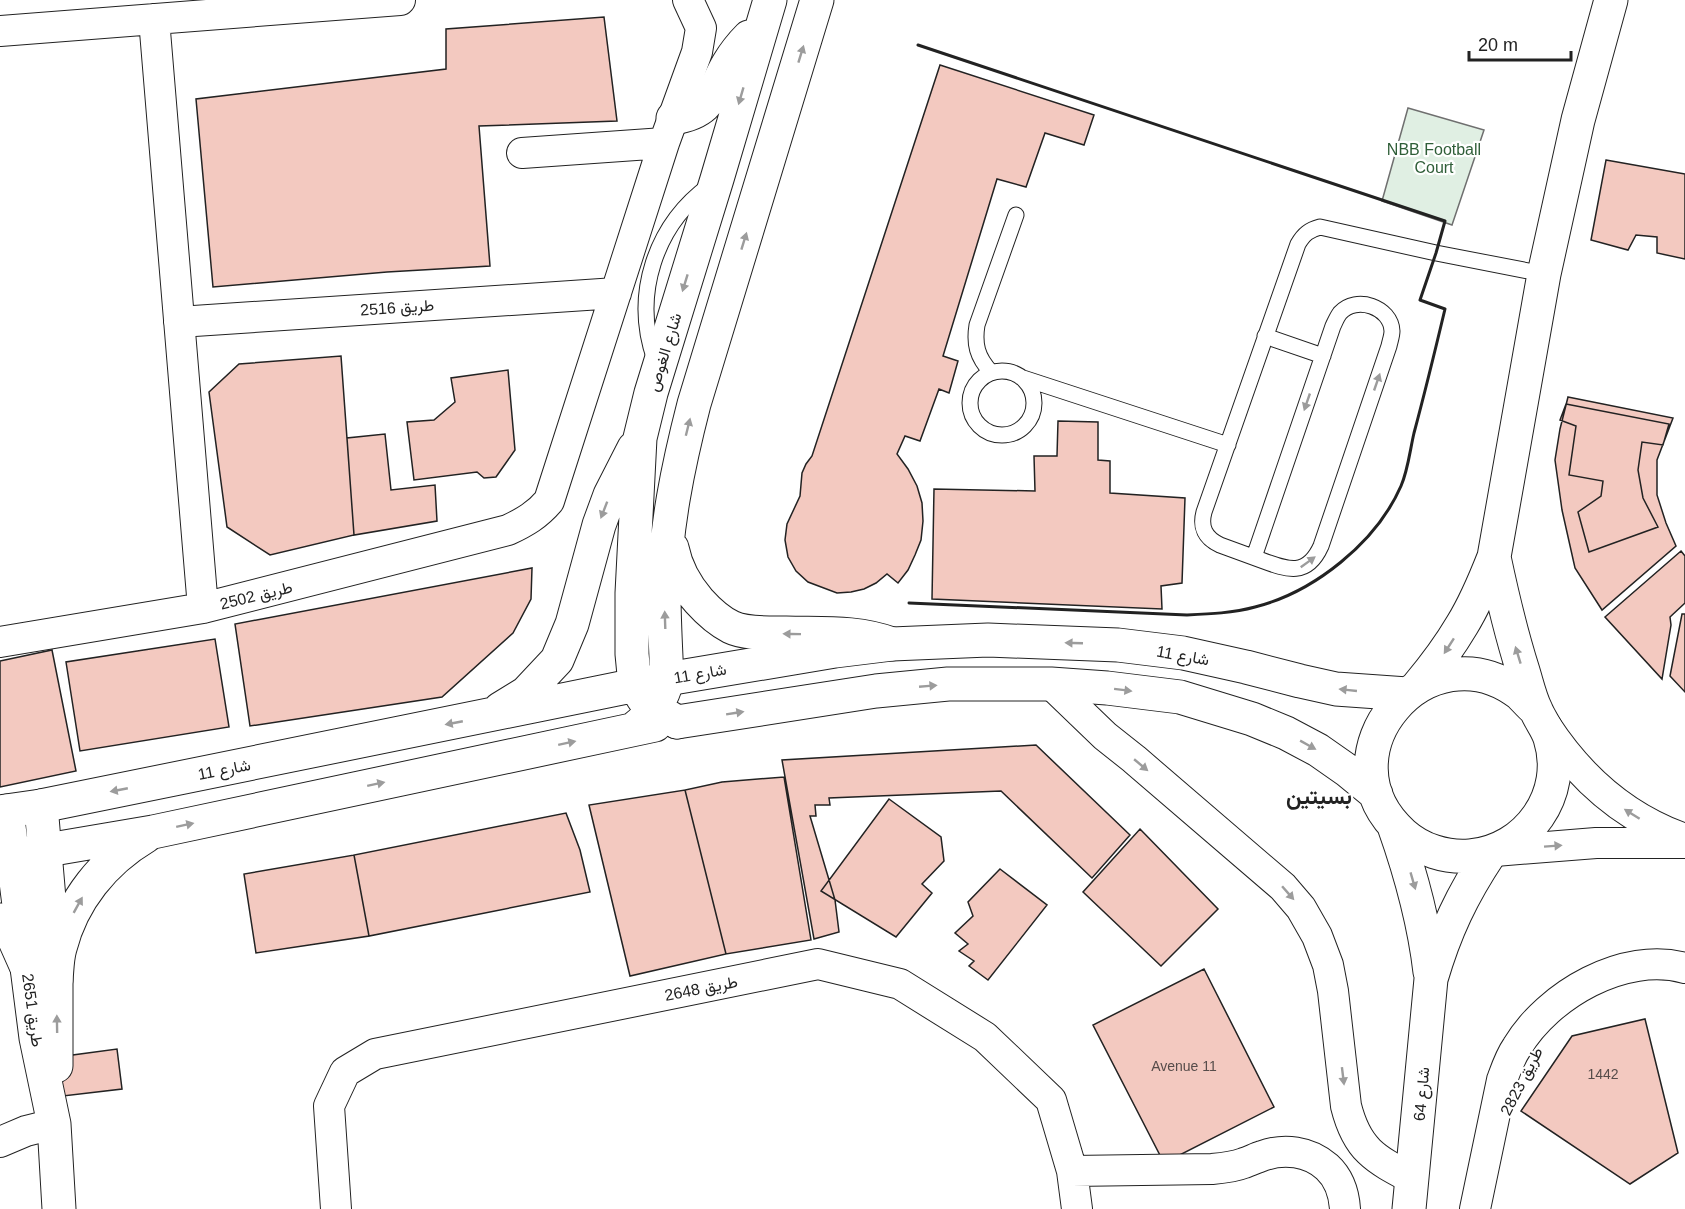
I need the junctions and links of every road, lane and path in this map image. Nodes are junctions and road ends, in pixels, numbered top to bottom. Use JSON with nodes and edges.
{"nodes":[{"id":1,"x":400,"y":0,"type":"edge"},
{"id":2,"x":688,"y":0,"type":"edge"},
{"id":3,"x":817,"y":0,"type":"edge"},
{"id":4,"x":1611,"y":0,"type":"edge"},
{"id":5,"x":766,"y":13,"type":"edge"},
{"id":6,"x":154,"y":19,"type":"junction"},
{"id":7,"x":0,"y":31,"type":"edge"},
{"id":8,"x":669,"y":130,"type":"junction"},
{"id":9,"x":522,"y":153,"type":"dead end"},
{"id":10,"x":1016,"y":215,"type":"dead end"},
{"id":11,"x":1544,"y":273,"type":"junction"},
{"id":12,"x":616,"y":293,"type":"junction"},
{"id":13,"x":179,"y":322,"type":"junction"},
{"id":14,"x":1265,"y":336,"type":"junction"},
{"id":15,"x":1323,"y":356,"type":"junction"},
{"id":16,"x":991,"y":372,"type":"junction"},
{"id":17,"x":1023,"y":378,"type":"junction"},
{"id":18,"x":640,"y":438,"type":"junction"},
{"id":19,"x":1228,"y":445,"type":"junction"},
{"id":20,"x":669,"y":531,"type":"junction"},
{"id":21,"x":1254,"y":557,"type":"junction"},
{"id":22,"x":1494,"y":557,"type":"junction"},
{"id":23,"x":203,"y":608,"type":"junction"},
{"id":24,"x":0,"y":642,"type":"edge"},
{"id":25,"x":891,"y":644,"type":"junction"},
{"id":26,"x":667,"y":679,"type":"junction"},
{"id":27,"x":1051,"y":684,"type":"junction"},
{"id":28,"x":1412,"y":690,"type":"junction"},
{"id":29,"x":650,"y":711,"type":"junction"},
{"id":30,"x":488,"y":716,"type":"junction"},
{"id":31,"x":1539,"y":716,"type":"junction"},
{"id":32,"x":1376,"y":794,"type":"junction"},
{"id":33,"x":41,"y":806,"type":"junction"},
{"id":34,"x":3,"y":812,"type":"edge"},
{"id":35,"x":1394,"y":826,"type":"junction"},
{"id":36,"x":153,"y":832,"type":"junction"},
{"id":37,"x":1685,"y":841,"type":"edge"},
{"id":38,"x":45,"y":850,"type":"junction"},
{"id":39,"x":1492,"y":852,"type":"junction"},
{"id":40,"x":7,"y":857,"type":"edge"},
{"id":41,"x":0,"y":920,"type":"edge"},
{"id":42,"x":1685,"y":968,"type":"edge"},
{"id":43,"x":42,"y":975,"type":"junction"},
{"id":44,"x":1685,"y":976,"type":"edge"},
{"id":45,"x":1431,"y":979,"type":"junction"},
{"id":46,"x":54,"y":1124,"type":"junction"},
{"id":47,"x":1491,"y":1139,"type":"junction"},
{"id":48,"x":0,"y":1142,"type":"edge"},
{"id":49,"x":1072,"y":1172,"type":"junction"},
{"id":50,"x":1411,"y":1194,"type":"edge"},
{"id":51,"x":59,"y":1209,"type":"edge"},
{"id":52,"x":336,"y":1209,"type":"edge"},
{"id":53,"x":1077,"y":1209,"type":"edge"},
{"id":54,"x":1345,"y":1209,"type":"edge"},
{"id":55,"x":1475,"y":1209,"type":"edge"}],
"edges":[{"from":1,"to":6,"type":"street"},
{"from":2,"to":8,"type":"street"},
{"from":20,"to":3,"type":"street","one_way":true},
{"from":4,"to":11,"type":"street"},
{"from":5,"to":8,"type":"street"},
{"from":5,"to":18,"type":"street","name":"شارع الغوص","one_way":true},
{"from":6,"to":7,"type":"street"},
{"from":6,"to":13,"type":"street"},
{"from":8,"to":9,"type":"street"},
{"from":8,"to":12,"type":"street"},
{"from":10,"to":16,"type":"lane"},
{"from":11,"to":14,"type":"lane"},
{"from":11,"to":22,"type":"street"},
{"from":12,"to":13,"type":"street","name":"طريق 2516"},
{"from":12,"to":23,"type":"street","name":"طريق 2502"},
{"from":13,"to":23,"type":"street"},
{"from":14,"to":15,"type":"lane"},
{"from":14,"to":19,"type":"lane"},
{"from":15,"to":21,"type":"lane","one_way":true},
{"from":21,"to":15,"type":"lane","one_way":true},
{"from":16,"to":17,"type":"lane"},
{"from":16,"to":17,"type":"lane"},
{"from":17,"to":19,"type":"lane"},
{"from":18,"to":29,"type":"street","name":"شارع الغوص"},
{"from":18,"to":30,"type":"street","one_way":true},
{"from":19,"to":21,"type":"lane"},
{"from":25,"to":20,"type":"street","one_way":true},
{"from":26,"to":20,"type":"street","one_way":true},
{"from":22,"to":28,"type":"street","one_way":true},
{"from":31,"to":22,"type":"street","one_way":true},
{"from":23,"to":24,"type":"street","name":"طريق 2502"},
{"from":25,"to":26,"type":"street","name":"شارع 11"},
{"from":28,"to":25,"type":"street","name":"شارع 11","one_way":true},
{"from":26,"to":29,"type":"street","name":"شارع 11"},
{"from":29,"to":27,"type":"street","name":"شارع 11","one_way":true},
{"from":27,"to":32,"type":"street","name":"شارع 11","one_way":true},
{"from":27,"to":50,"type":"street","one_way":true},
{"from":28,"to":31,"type":"street"},
{"from":28,"to":32,"type":"street"},
{"from":29,"to":30,"type":"street","name":"شارع 11"},
{"from":36,"to":29,"type":"street","name":"شارع 11","one_way":true},
{"from":30,"to":33,"type":"street","name":"شارع 11","one_way":true},
{"from":37,"to":31,"type":"street","one_way":true},
{"from":31,"to":39,"type":"street"},
{"from":32,"to":35,"type":"street"},
{"from":33,"to":34,"type":"street","name":"شارع 11"},
{"from":33,"to":38,"type":"street"},
{"from":34,"to":40,"type":"street","name":"طريق 2651"},
{"from":35,"to":39,"type":"street"},
{"from":35,"to":45,"type":"street","name":"شارع 64","one_way":true},
{"from":36,"to":38,"type":"street","name":"شارع 11"},
{"from":43,"to":36,"type":"street","one_way":true},
{"from":39,"to":37,"type":"street","one_way":true},
{"from":38,"to":40,"type":"street","name":"شارع 11"},
{"from":38,"to":43,"type":"street"},
{"from":39,"to":45,"type":"street","name":"شارع 64"},
{"from":40,"to":43,"type":"street","name":"طريق 2651"},
{"from":41,"to":43,"type":"street"},
{"from":42,"to":47,"type":"street","name":"طريق 2823"},
{"from":43,"to":46,"type":"street","name":"طريق 2651"},
{"from":44,"to":47,"type":"street","name":"طريق 2823"},
{"from":45,"to":50,"type":"street","name":"شارع 64"},
{"from":46,"to":48,"type":"street"},
{"from":46,"to":51,"type":"street","name":"طريق 2651"},
{"from":47,"to":55,"type":"street","name":"طريق 2823"},
{"from":49,"to":52,"type":"street","name":"طريق 2648"},
{"from":49,"to":53,"type":"street","name":"طريق 2648"},
{"from":49,"to":54,"type":"street"}]}
